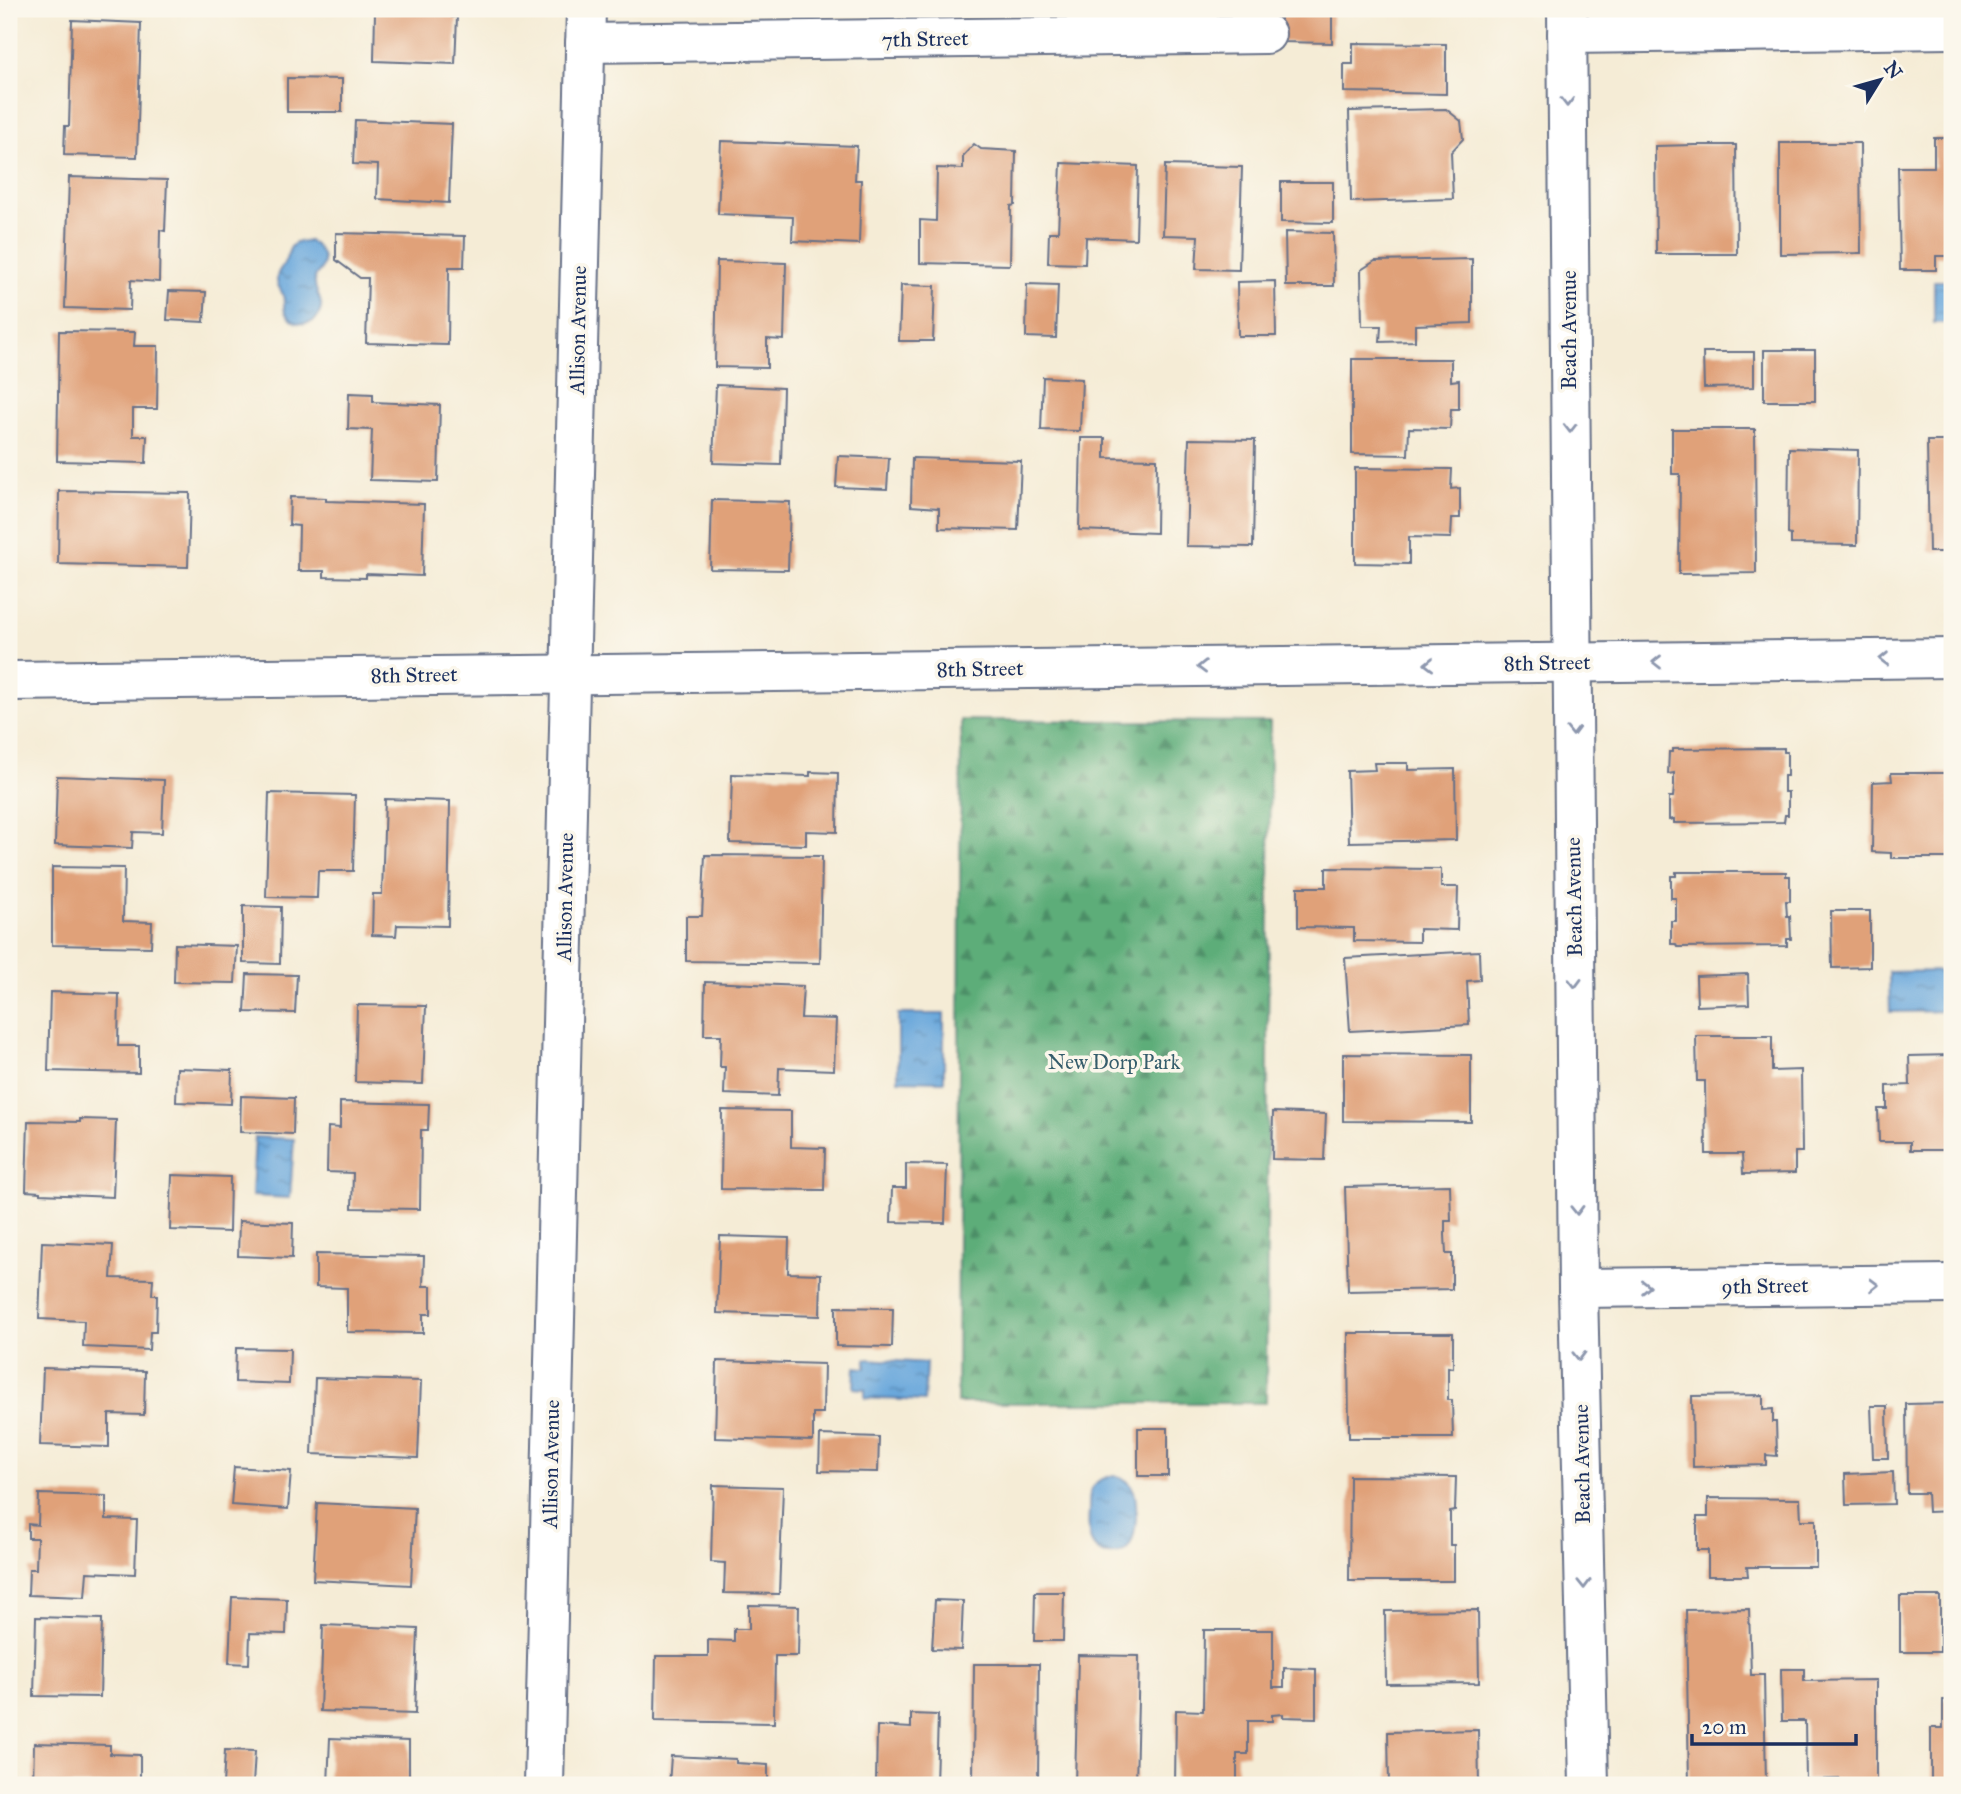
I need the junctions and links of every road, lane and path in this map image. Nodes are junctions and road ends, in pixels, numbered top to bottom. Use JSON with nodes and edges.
{"nodes":[{"id":1,"x":1567,"y":21,"type":"edge"},
{"id":2,"x":586,"y":26,"type":"edge"},
{"id":3,"x":1952,"y":29,"type":"edge"},
{"id":4,"x":1266,"y":34,"type":"dead end"},
{"id":5,"x":1952,"y":658,"type":"edge"},
{"id":6,"x":1572,"y":663,"type":"junction"},
{"id":7,"x":570,"y":673,"type":"junction"},
{"id":8,"x":9,"y":681,"type":"edge"},
{"id":9,"x":1952,"y":1284,"type":"edge"},
{"id":10,"x":1578,"y":1288,"type":"junction"},
{"id":11,"x":544,"y":1785,"type":"edge"},
{"id":12,"x":1589,"y":1785,"type":"edge"}],
"edges":[{"from":1,"to":3,"type":"street"},
{"from":1,"to":6,"type":"street","name":"Beach Avenue","one_way":true},
{"from":2,"to":4,"type":"street","name":"7th Street"},
{"from":2,"to":7,"type":"street","name":"Allison Avenue"},
{"from":5,"to":6,"type":"street","name":"8th Street","one_way":true},
{"from":6,"to":7,"type":"street","name":"8th Street","one_way":true},
{"from":6,"to":10,"type":"street","name":"Beach Avenue","one_way":true},
{"from":7,"to":8,"type":"street","name":"8th Street"},
{"from":7,"to":11,"type":"street","name":"Allison Avenue"},
{"from":10,"to":9,"type":"street","name":"9th Street","one_way":true},
{"from":10,"to":12,"type":"street","name":"Beach Avenue","one_way":true}]}
